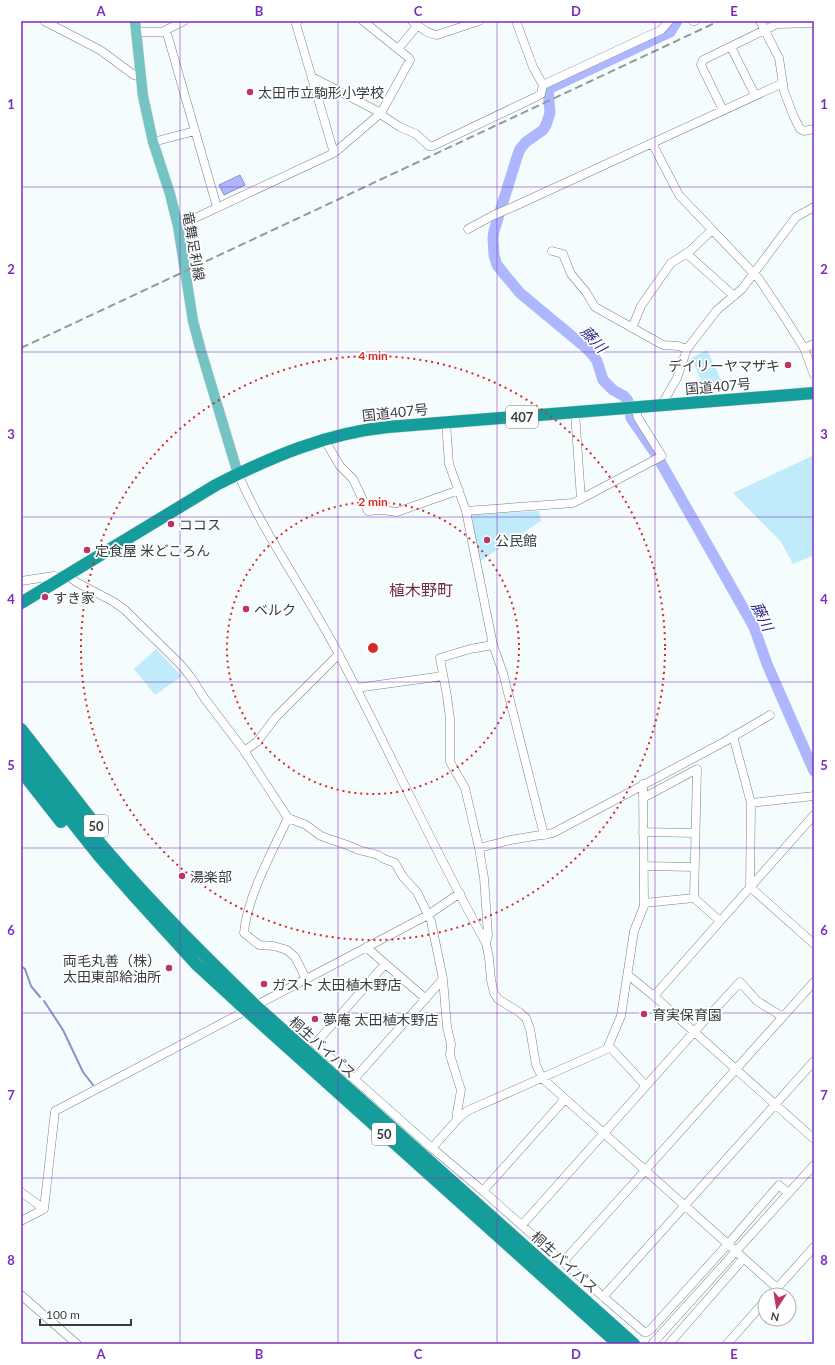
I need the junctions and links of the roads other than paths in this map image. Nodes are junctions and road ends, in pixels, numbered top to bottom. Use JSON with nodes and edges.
{"nodes":[{"id":1,"x":44,"y":21,"type":"edge"},
{"id":2,"x":135,"y":21,"type":"edge"},
{"id":3,"x":184,"y":21,"type":"edge"},
{"id":4,"x":298,"y":21,"type":"edge"},
{"id":5,"x":363,"y":21,"type":"edge"},
{"id":6,"x":479,"y":21,"type":"edge"},
{"id":7,"x":516,"y":21,"type":"edge"},
{"id":8,"x":669,"y":21,"type":"edge"},
{"id":9,"x":760,"y":21,"type":"edge"},
{"id":10,"x":414,"y":23,"type":"edge"},
{"id":11,"x":814,"y":23,"type":"edge"},
{"id":12,"x":166,"y":30,"type":"junction"},
{"id":13,"x":764,"y":30,"type":"junction"},
{"id":14,"x":136,"y":32,"type":"junction"},
{"id":15,"x":731,"y":47,"type":"junction"},
{"id":16,"x":398,"y":49,"type":"junction"},
{"id":17,"x":140,"y":77,"type":"junction"},
{"id":18,"x":312,"y":77,"type":"junction"},
{"id":19,"x":783,"y":83,"type":"junction"},
{"id":20,"x":543,"y":85,"type":"junction"},
{"id":21,"x":754,"y":95,"type":"junction"},
{"id":22,"x":723,"y":110,"type":"junction"},
{"id":23,"x":381,"y":114,"type":"junction"},
{"id":24,"x":814,"y":130,"type":"edge"},
{"id":25,"x":195,"y":131,"type":"junction"},
{"id":26,"x":153,"y":142,"type":"junction"},
{"id":27,"x":652,"y":143,"type":"junction"},
{"id":28,"x":334,"y":153,"type":"junction"},
{"id":29,"x":217,"y":207,"type":"junction"},
{"id":30,"x":814,"y":207,"type":"edge"},
{"id":31,"x":178,"y":226,"type":"junction"},
{"id":32,"x":468,"y":229,"type":"dead end"},
{"id":33,"x":712,"y":230,"type":"junction"},
{"id":34,"x":552,"y":251,"type":"dead end"},
{"id":35,"x":686,"y":253,"type":"junction"},
{"id":36,"x":753,"y":274,"type":"junction"},
{"id":37,"x":734,"y":296,"type":"junction"},
{"id":38,"x":632,"y":328,"type":"junction"},
{"id":39,"x":814,"y":344,"type":"edge"},
{"id":40,"x":804,"y":348,"type":"junction"},
{"id":41,"x":687,"y":349,"type":"junction"},
{"id":42,"x":814,"y":375,"type":"edge"},
{"id":43,"x":813,"y":396,"type":"edge"},
{"id":44,"x":661,"y":406,"type":"junction"},
{"id":45,"x":634,"y":408,"type":"junction"},
{"id":46,"x":575,"y":412,"type":"junction"},
{"id":47,"x":446,"y":422,"type":"junction"},
{"id":48,"x":324,"y":439,"type":"junction"},
{"id":49,"x":238,"y":474,"type":"junction"},
{"id":50,"x":459,"y":490,"type":"junction"},
{"id":51,"x":581,"y":499,"type":"junction"},
{"id":52,"x":466,"y":511,"type":"junction"},
{"id":53,"x":65,"y":577,"type":"junction"},
{"id":54,"x":21,"y":581,"type":"edge"},
{"id":55,"x":21,"y":603,"type":"edge"},
{"id":56,"x":493,"y":645,"type":"junction"},
{"id":57,"x":339,"y":654,"type":"junction"},
{"id":58,"x":443,"y":676,"type":"junction"},
{"id":59,"x":356,"y":688,"type":"junction"},
{"id":60,"x":770,"y":715,"type":"dead end"},
{"id":61,"x":21,"y":729,"type":"edge"},
{"id":62,"x":733,"y":736,"type":"junction"},
{"id":63,"x":21,"y":744,"type":"edge"},
{"id":64,"x":244,"y":752,"type":"junction"},
{"id":65,"x":21,"y":758,"type":"edge"},
{"id":66,"x":21,"y":772,"type":"edge"},
{"id":67,"x":643,"y":784,"type":"junction"},
{"id":68,"x":814,"y":796,"type":"edge"},
{"id":69,"x":643,"y":798,"type":"junction"},
{"id":70,"x":751,"y":803,"type":"junction"},
{"id":71,"x":814,"y":815,"type":"edge"},
{"id":72,"x":288,"y":818,"type":"junction"},
{"id":73,"x":643,"y":832,"type":"junction"},
{"id":74,"x":695,"y":833,"type":"junction"},
{"id":75,"x":544,"y":835,"type":"junction"},
{"id":76,"x":479,"y":848,"type":"junction"},
{"id":77,"x":644,"y":866,"type":"junction"},
{"id":78,"x":695,"y":867,"type":"junction"},
{"id":79,"x":750,"y":888,"type":"junction"},
{"id":80,"x":460,"y":893,"type":"junction"},
{"id":81,"x":694,"y":898,"type":"junction"},
{"id":82,"x":644,"y":904,"type":"junction"},
{"id":83,"x":428,"y":915,"type":"junction"},
{"id":84,"x":155,"y":919,"type":"junction"},
{"id":85,"x":720,"y":921,"type":"junction"},
{"id":86,"x":172,"y":923,"type":"junction"},
{"id":87,"x":486,"y":943,"type":"junction"},
{"id":88,"x":814,"y":944,"type":"edge"},
{"id":89,"x":366,"y":947,"type":"junction"},
{"id":90,"x":386,"y":964,"type":"junction"},
{"id":91,"x":628,"y":975,"type":"junction"},
{"id":92,"x":306,"y":979,"type":"junction"},
{"id":93,"x":443,"y":980,"type":"junction"},
{"id":94,"x":814,"y":982,"type":"edge"},
{"id":95,"x":654,"y":996,"type":"junction"},
{"id":96,"x":426,"y":999,"type":"junction"},
{"id":97,"x":251,"y":1008,"type":"junction"},
{"id":98,"x":782,"y":1017,"type":"junction"},
{"id":99,"x":694,"y":1032,"type":"junction"},
{"id":100,"x":609,"y":1046,"type":"junction"},
{"id":101,"x":814,"y":1061,"type":"edge"},
{"id":102,"x":735,"y":1070,"type":"junction"},
{"id":103,"x":354,"y":1078,"type":"junction"},
{"id":104,"x":543,"y":1079,"type":"junction"},
{"id":105,"x":646,"y":1086,"type":"junction"},
{"id":106,"x":565,"y":1099,"type":"junction"},
{"id":107,"x":775,"y":1105,"type":"junction"},
{"id":108,"x":458,"y":1120,"type":"junction"},
{"id":109,"x":603,"y":1133,"type":"junction"},
{"id":110,"x":814,"y":1139,"type":"edge"},
{"id":111,"x":432,"y":1148,"type":"junction"},
{"id":112,"x":814,"y":1165,"type":"edge"},
{"id":113,"x":646,"y":1171,"type":"junction"},
{"id":114,"x":484,"y":1191,"type":"junction"},
{"id":115,"x":21,"y":1192,"type":"edge"},
{"id":116,"x":788,"y":1193,"type":"junction"},
{"id":117,"x":685,"y":1206,"type":"junction"},
{"id":118,"x":44,"y":1208,"type":"junction"},
{"id":119,"x":21,"y":1221,"type":"edge"},
{"id":120,"x":522,"y":1225,"type":"junction"},
{"id":121,"x":728,"y":1244,"type":"junction"},
{"id":122,"x":814,"y":1247,"type":"edge"},
{"id":123,"x":736,"y":1252,"type":"junction"},
{"id":124,"x":743,"y":1259,"type":"junction"},
{"id":125,"x":563,"y":1262,"type":"junction"},
{"id":126,"x":776,"y":1287,"type":"edge"},
{"id":127,"x":778,"y":1287,"type":"edge"},
{"id":128,"x":21,"y":1295,"type":"edge"},
{"id":129,"x":603,"y":1297,"type":"junction"},
{"id":130,"x":757,"y":1310,"type":"edge"},
{"id":131,"x":77,"y":1344,"type":"edge"},
{"id":132,"x":618,"y":1344,"type":"edge"},
{"id":133,"x":634,"y":1344,"type":"edge"},
{"id":134,"x":652,"y":1344,"type":"edge"},
{"id":135,"x":669,"y":1344,"type":"edge"},
{"id":136,"x":727,"y":1344,"type":"edge"}],
"edges":[{"from":1,"to":17,"type":"street"},
{"from":2,"to":14,"type":"main road","name":"竜舞足利線"},
{"from":3,"to":12,"type":"street"},
{"from":4,"to":18,"type":"street"},
{"from":5,"to":16,"type":"street"},
{"from":6,"to":10,"type":"street"},
{"from":7,"to":20,"type":"street"},
{"from":8,"to":20,"type":"street"},
{"from":9,"to":13,"type":"street"},
{"from":10,"to":16,"type":"street"},
{"from":11,"to":13,"type":"street"},
{"from":12,"to":14,"type":"street"},
{"from":12,"to":25,"type":"street"},
{"from":13,"to":15,"type":"street"},
{"from":13,"to":19,"type":"street"},
{"from":14,"to":17,"type":"main road","name":"竜舞足利線"},
{"from":15,"to":21,"type":"street"},
{"from":15,"to":22,"type":"street"},
{"from":16,"to":23,"type":"street"},
{"from":17,"to":26,"type":"main road","name":"竜舞足利線"},
{"from":18,"to":23,"type":"street"},
{"from":18,"to":28,"type":"street"},
{"from":19,"to":21,"type":"street"},
{"from":19,"to":24,"type":"street"},
{"from":20,"to":23,"type":"street"},
{"from":21,"to":22,"type":"street"},
{"from":22,"to":27,"type":"street"},
{"from":23,"to":28,"type":"street"},
{"from":25,"to":26,"type":"street"},
{"from":25,"to":29,"type":"street"},
{"from":26,"to":31,"type":"main road","name":"竜舞足利線"},
{"from":27,"to":32,"type":"street"},
{"from":27,"to":33,"type":"street"},
{"from":28,"to":29,"type":"street"},
{"from":29,"to":31,"type":"street"},
{"from":30,"to":36,"type":"street"},
{"from":31,"to":49,"type":"main road","name":"竜舞足利線"},
{"from":33,"to":35,"type":"street"},
{"from":33,"to":36,"type":"street"},
{"from":34,"to":38,"type":"street"},
{"from":35,"to":37,"type":"street"},
{"from":35,"to":38,"type":"street"},
{"from":36,"to":37,"type":"street"},
{"from":36,"to":40,"type":"street"},
{"from":37,"to":41,"type":"street"},
{"from":38,"to":41,"type":"street"},
{"from":39,"to":40,"type":"street"},
{"from":40,"to":42,"type":"street"},
{"from":41,"to":44,"type":"street"},
{"from":43,"to":44,"type":"highway","name":"国道407号","number":"407"},
{"from":44,"to":45,"type":"highway","name":"国道407号","number":"407"},
{"from":45,"to":46,"type":"highway","name":"国道407号","number":"407"},
{"from":45,"to":51,"type":"street"},
{"from":46,"to":47,"type":"highway","name":"国道407号","number":"407"},
{"from":46,"to":51,"type":"street"},
{"from":47,"to":48,"type":"highway","name":"国道407号","number":"407"},
{"from":47,"to":50,"type":"street"},
{"from":48,"to":49,"type":"highway","name":"国道407号","number":"407"},
{"from":48,"to":50,"type":"street"},
{"from":49,"to":53,"type":"highway","name":"国道407号","number":"407"},
{"from":49,"to":57,"type":"street"},
{"from":50,"to":52,"type":"street"},
{"from":51,"to":52,"type":"street"},
{"from":52,"to":56,"type":"street"},
{"from":53,"to":54,"type":"street"},
{"from":53,"to":55,"type":"highway","name":"国道407号","number":"407"},
{"from":53,"to":64,"type":"street"},
{"from":56,"to":58,"type":"street"},
{"from":56,"to":75,"type":"street"},
{"from":57,"to":59,"type":"street"},
{"from":57,"to":64,"type":"street"},
{"from":58,"to":59,"type":"street"},
{"from":58,"to":76,"type":"street"},
{"from":59,"to":80,"type":"street"},
{"from":60,"to":62,"type":"street"},
{"from":61,"to":86,"type":"highway","number":"50"},
{"from":62,"to":67,"type":"street"},
{"from":62,"to":70,"type":"street"},
{"from":63,"to":86,"type":"highway","name":"桐生バイパス","number":"50"},
{"from":64,"to":72,"type":"street"},
{"from":65,"to":84,"type":"highway","name":"桐生バイパス","number":"50"},
{"from":66,"to":84,"type":"highway","number":"50"},
{"from":67,"to":69,"type":"street"},
{"from":67,"to":75,"type":"street"},
{"from":68,"to":70,"type":"street"},
{"from":69,"to":73,"type":"street"},
{"from":69,"to":74,"type":"street"},
{"from":70,"to":79,"type":"street"},
{"from":71,"to":79,"type":"street"},
{"from":72,"to":83,"type":"street"},
{"from":72,"to":92,"type":"street"},
{"from":73,"to":74,"type":"street"},
{"from":73,"to":77,"type":"street"},
{"from":74,"to":78,"type":"street"},
{"from":75,"to":76,"type":"street"},
{"from":76,"to":87,"type":"street"},
{"from":77,"to":78,"type":"street"},
{"from":77,"to":82,"type":"street"},
{"from":78,"to":81,"type":"street"},
{"from":79,"to":85,"type":"street"},
{"from":79,"to":88,"type":"street"},
{"from":80,"to":83,"type":"street"},
{"from":80,"to":87,"type":"street"},
{"from":81,"to":82,"type":"street"},
{"from":81,"to":85,"type":"street"},
{"from":82,"to":91,"type":"street"},
{"from":83,"to":89,"type":"street"},
{"from":83,"to":93,"type":"street"},
{"from":84,"to":97,"type":"highway","name":"桐生バイパス","number":"50"},
{"from":85,"to":95,"type":"street"},
{"from":86,"to":97,"type":"highway","name":"桐生バイパス","number":"50"},
{"from":87,"to":104,"type":"street"},
{"from":89,"to":90,"type":"street"},
{"from":89,"to":92,"type":"street"},
{"from":90,"to":96,"type":"street"},
{"from":90,"to":103,"type":"street"},
{"from":91,"to":95,"type":"street"},
{"from":91,"to":100,"type":"street"},
{"from":92,"to":97,"type":"street"},
{"from":93,"to":96,"type":"street"},
{"from":93,"to":108,"type":"street"},
{"from":94,"to":98,"type":"street"},
{"from":95,"to":99,"type":"street"},
{"from":96,"to":103,"type":"street"},
{"from":97,"to":118,"type":"street"},
{"from":97,"to":132,"type":"highway","name":"桐生バイパス","number":"50"},
{"from":97,"to":133,"type":"highway","name":"桐生バイパス","number":"50"},
{"from":98,"to":99,"type":"street"},
{"from":98,"to":102,"type":"street"},
{"from":99,"to":102,"type":"street"},
{"from":99,"to":105,"type":"street"},
{"from":100,"to":104,"type":"street"},
{"from":100,"to":105,"type":"street"},
{"from":101,"to":107,"type":"street"},
{"from":102,"to":107,"type":"street"},
{"from":102,"to":113,"type":"street"},
{"from":103,"to":111,"type":"street"},
{"from":104,"to":106,"type":"street"},
{"from":104,"to":108,"type":"street"},
{"from":105,"to":109,"type":"street"},
{"from":106,"to":109,"type":"street"},
{"from":106,"to":114,"type":"street"},
{"from":107,"to":110,"type":"street"},
{"from":107,"to":117,"type":"street"},
{"from":108,"to":111,"type":"street"},
{"from":109,"to":113,"type":"street"},
{"from":109,"to":120,"type":"street"},
{"from":111,"to":114,"type":"street"},
{"from":112,"to":116,"type":"street"},
{"from":113,"to":117,"type":"street"},
{"from":113,"to":125,"type":"street"},
{"from":114,"to":120,"type":"street"},
{"from":115,"to":118,"type":"street"},
{"from":116,"to":121,"type":"street"},
{"from":116,"to":123,"type":"street"},
{"from":117,"to":121,"type":"street"},
{"from":117,"to":129,"type":"street"},
{"from":118,"to":119,"type":"street"},
{"from":120,"to":125,"type":"street"},
{"from":121,"to":123,"type":"street"},
{"from":121,"to":129,"type":"street"},
{"from":122,"to":127,"type":"street"},
{"from":123,"to":124,"type":"street"},
{"from":123,"to":134,"type":"street"},
{"from":124,"to":126,"type":"street"},
{"from":124,"to":135,"type":"street"},
{"from":125,"to":129,"type":"street"},
{"from":128,"to":131,"type":"street"},
{"from":130,"to":136,"type":"street"}]}
